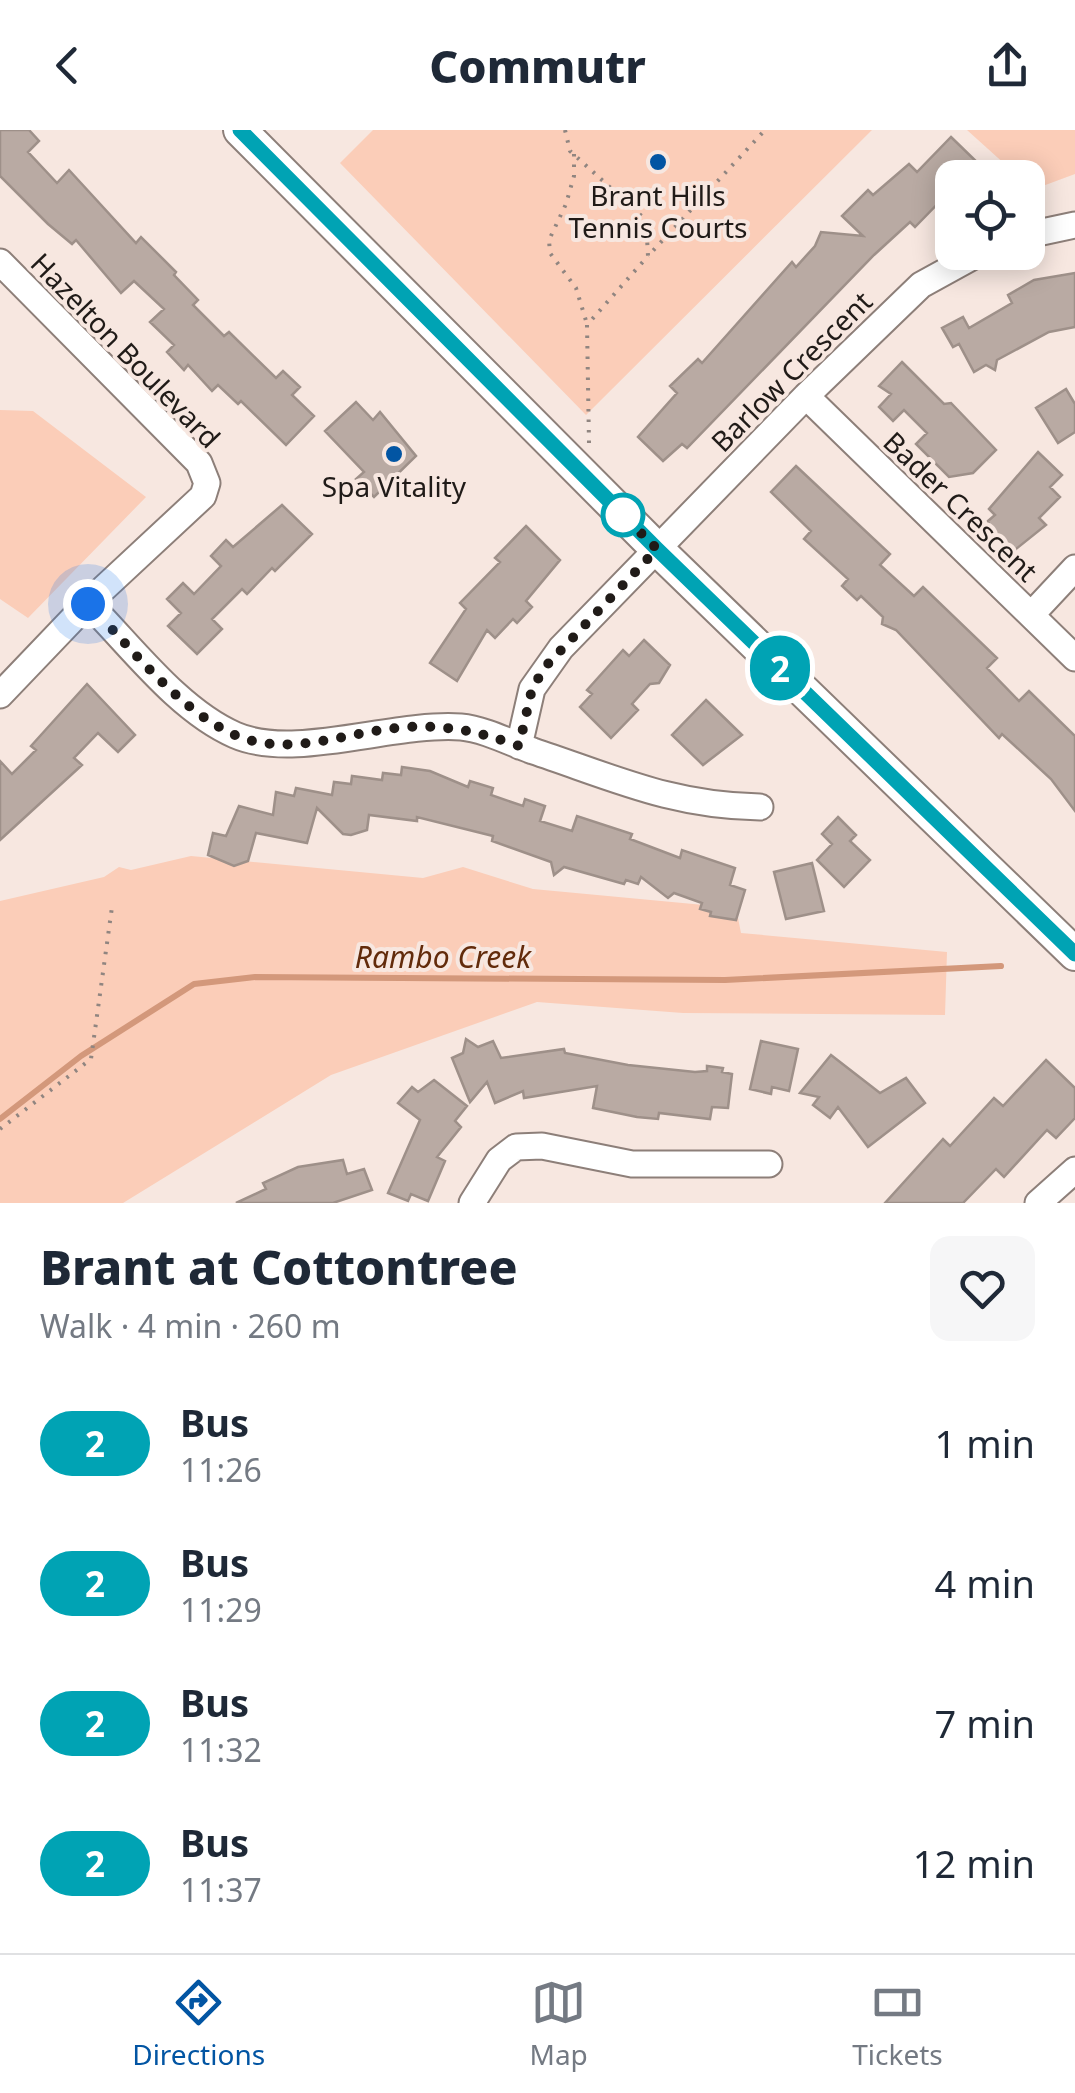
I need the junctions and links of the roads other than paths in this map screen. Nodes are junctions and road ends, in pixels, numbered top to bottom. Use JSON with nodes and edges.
{"nodes":[{"id":1,"x":240,"y":130,"type":"edge"},
{"id":2,"x":1075,"y":225,"type":"edge"},
{"id":3,"x":1045,"y":231,"type":"edge"},
{"id":4,"x":0,"y":262,"type":"edge"},
{"id":5,"x":949,"y":270,"type":"edge"},
{"id":6,"x":806,"y":396,"type":"junction"},
{"id":7,"x":657,"y":549,"type":"junction"},
{"id":8,"x":1075,"y":568,"type":"edge"},
{"id":9,"x":88,"y":604,"type":"junction"},
{"id":10,"x":1031,"y":616,"type":"junction"},
{"id":11,"x":1075,"y":658,"type":"edge"},
{"id":12,"x":0,"y":694,"type":"edge"},
{"id":13,"x":519,"y":746,"type":"junction"},
{"id":14,"x":760,"y":806,"type":"dead end"},
{"id":15,"x":1075,"y":954,"type":"edge"},
{"id":16,"x":769,"y":1164,"type":"dead end"},
{"id":17,"x":1075,"y":1170,"type":"edge"},
{"id":18,"x":472,"y":1203,"type":"edge"},
{"id":19,"x":1038,"y":1203,"type":"edge"}],
"edges":[{"from":1,"to":7,"type":"main road"},
{"from":2,"to":3,"type":"street"},
{"from":4,"to":9,"type":"street","name":"Hazelton Boulevard"},
{"from":5,"to":6,"type":"street","name":"Barlow Crescent"},
{"from":6,"to":7,"type":"street","name":"Barlow Crescent"},
{"from":6,"to":10,"type":"street","name":"Bader Crescent"},
{"from":7,"to":13,"type":"street","name":"Barlow Crescent"},
{"from":7,"to":15,"type":"main road"},
{"from":8,"to":10,"type":"street"},
{"from":9,"to":12,"type":"street","name":"Hazelton Boulevard"},
{"from":9,"to":13,"type":"street"},
{"from":10,"to":11,"type":"street","name":"Bader Crescent"},
{"from":13,"to":14,"type":"street"},
{"from":16,"to":18,"type":"street"},
{"from":17,"to":19,"type":"street"}]}
